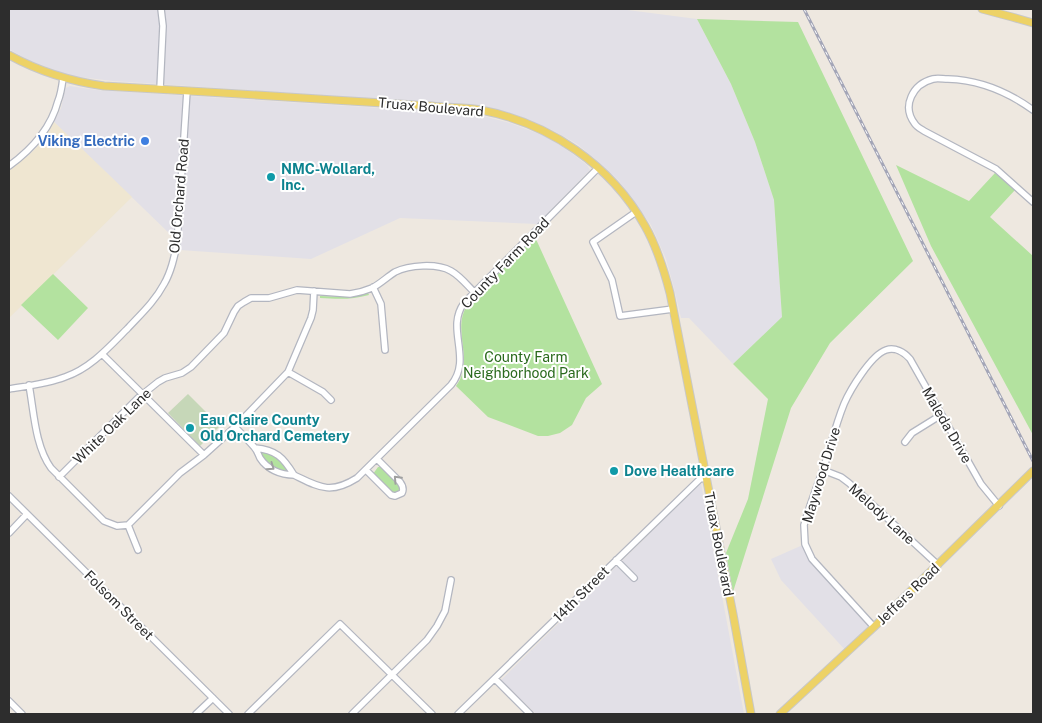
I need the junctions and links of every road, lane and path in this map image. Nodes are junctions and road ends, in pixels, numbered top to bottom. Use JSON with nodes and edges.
{"nodes":[{"id":1,"x":161,"y":9,"type":"edge"},
{"id":2,"x":982,"y":9,"type":"edge"},
{"id":3,"x":1033,"y":24,"type":"edge"},
{"id":4,"x":9,"y":55,"type":"edge"},
{"id":5,"x":63,"y":78,"type":"junction"},
{"id":6,"x":160,"y":88,"type":"junction"},
{"id":7,"x":187,"y":91,"type":"junction"},
{"id":8,"x":1033,"y":110,"type":"edge"},
{"id":9,"x":9,"y":166,"type":"edge"},
{"id":10,"x":598,"y":168,"type":"junction"},
{"id":11,"x":1033,"y":202,"type":"edge"},
{"id":12,"x":636,"y":212,"type":"junction"},
{"id":13,"x":373,"y":287,"type":"junction"},
{"id":14,"x":314,"y":292,"type":"junction"},
{"id":15,"x":474,"y":292,"type":"junction"},
{"id":16,"x":674,"y":309,"type":"junction"},
{"id":17,"x":384,"y":350,"type":"dead end"},
{"id":18,"x":893,"y":350,"type":"joint"},
{"id":19,"x":102,"y":354,"type":"junction"},
{"id":20,"x":288,"y":372,"type":"junction"},
{"id":21,"x":29,"y":385,"type":"junction"},
{"id":22,"x":9,"y":389,"type":"edge"},
{"id":23,"x":143,"y":394,"type":"junction"},
{"id":24,"x":331,"y":400,"type":"dead end"},
{"id":25,"x":941,"y":415,"type":"junction"},
{"id":26,"x":235,"y":427,"type":"junction"},
{"id":27,"x":905,"y":442,"type":"dead end"},
{"id":28,"x":255,"y":448,"type":"junction"},
{"id":29,"x":204,"y":455,"type":"junction"},
{"id":30,"x":377,"y":459,"type":"junction"},
{"id":31,"x":366,"y":470,"type":"junction"},
{"id":32,"x":823,"y":470,"type":"junction"},
{"id":33,"x":1033,"y":471,"type":"edge"},
{"id":34,"x":294,"y":475,"type":"junction"},
{"id":35,"x":59,"y":477,"type":"junction"},
{"id":36,"x":706,"y":478,"type":"junction"},
{"id":37,"x":9,"y":496,"type":"edge"},
{"id":38,"x":999,"y":506,"type":"junction"},
{"id":39,"x":27,"y":514,"type":"junction"},
{"id":40,"x":128,"y":525,"type":"junction"},
{"id":41,"x":9,"y":533,"type":"edge"},
{"id":42,"x":138,"y":550,"type":"dead end"},
{"id":43,"x":616,"y":560,"type":"junction"},
{"id":44,"x":938,"y":565,"type":"junction"},
{"id":45,"x":634,"y":578,"type":"dead end"},
{"id":46,"x":451,"y":580,"type":"dead end"},
{"id":47,"x":874,"y":627,"type":"junction"},
{"id":48,"x":392,"y":675,"type":"junction"},
{"id":49,"x":495,"y":679,"type":"junction"},
{"id":50,"x":213,"y":698,"type":"junction"},
{"id":51,"x":9,"y":701,"type":"edge"},
{"id":52,"x":22,"y":714,"type":"edge"},
{"id":53,"x":196,"y":714,"type":"edge"},
{"id":54,"x":229,"y":714,"type":"edge"},
{"id":55,"x":248,"y":714,"type":"edge"},
{"id":56,"x":352,"y":714,"type":"edge"},
{"id":57,"x":432,"y":714,"type":"edge"},
{"id":58,"x":458,"y":714,"type":"edge"},
{"id":59,"x":530,"y":714,"type":"edge"},
{"id":60,"x":751,"y":714,"type":"edge"},
{"id":61,"x":780,"y":714,"type":"edge"}],
"edges":[{"from":1,"to":6,"type":"street"},
{"from":2,"to":3,"type":"main road"},
{"from":4,"to":5,"type":"main road","name":"Truax Boulevard"},
{"from":5,"to":6,"type":"main road","name":"Truax Boulevard"},
{"from":5,"to":9,"type":"street"},
{"from":6,"to":7,"type":"main road","name":"Truax Boulevard"},
{"from":7,"to":10,"type":"main road","name":"Truax Boulevard"},
{"from":7,"to":19,"type":"street","name":"Old Orchard Road"},
{"from":8,"to":11,"type":"street"},
{"from":10,"to":12,"type":"main road","name":"Truax Boulevard"},
{"from":10,"to":15,"type":"street","name":"County Farm Road"},
{"from":12,"to":16,"type":"main road","name":"Truax Boulevard"},
{"from":12,"to":16,"type":"street"},
{"from":13,"to":14,"type":"street","name":"White Oak Lane"},
{"from":13,"to":15,"type":"street","name":"White Oak Lane"},
{"from":13,"to":17,"type":"street"},
{"from":14,"to":20,"type":"street"},
{"from":14,"to":23,"type":"street","name":"White Oak Lane"},
{"from":15,"to":30,"type":"street","name":"County Farm Road"},
{"from":16,"to":36,"type":"main road","name":"Truax Boulevard"},
{"from":18,"to":25,"type":"street","name":"Maleda Drive"},
{"from":18,"to":32,"type":"street","name":"Maywood Drive"},
{"from":19,"to":21,"type":"street","name":"Old Orchard Road"},
{"from":19,"to":23,"type":"street"},
{"from":20,"to":24,"type":"street"},
{"from":20,"to":26,"type":"street"},
{"from":21,"to":22,"type":"street","name":"Old Orchard Road"},
{"from":21,"to":35,"type":"street"},
{"from":23,"to":29,"type":"street"},
{"from":23,"to":35,"type":"street","name":"White Oak Lane"},
{"from":25,"to":27,"type":"street"},
{"from":25,"to":38,"type":"street","name":"Maleda Drive"},
{"from":26,"to":28,"type":"street","name":"County Farm Road"},
{"from":26,"to":29,"type":"street"},
{"from":28,"to":34,"type":"street","name":"County Farm Road"},
{"from":28,"to":34,"type":"street","name":"County Farm Road","one_way":true},
{"from":29,"to":40,"type":"street"},
{"from":30,"to":31,"type":"street","name":"County Farm Road"},
{"from":31,"to":30,"type":"street","one_way":true},
{"from":31,"to":34,"type":"street","name":"County Farm Road"},
{"from":32,"to":44,"type":"street","name":"Melody Lane"},
{"from":32,"to":47,"type":"street","name":"Maywood Drive"},
{"from":33,"to":38,"type":"main road","name":"Jeffers Road"},
{"from":35,"to":40,"type":"street"},
{"from":36,"to":43,"type":"street","name":"14th Street"},
{"from":36,"to":60,"type":"main road","name":"Truax Boulevard"},
{"from":37,"to":39,"type":"street","name":"Folsom Street"},
{"from":38,"to":44,"type":"main road","name":"Jeffers Road"},
{"from":39,"to":41,"type":"street"},
{"from":39,"to":50,"type":"street","name":"Folsom Street"},
{"from":40,"to":42,"type":"street"},
{"from":43,"to":45,"type":"street"},
{"from":43,"to":49,"type":"street","name":"14th Street"},
{"from":44,"to":47,"type":"main road","name":"Jeffers Road"},
{"from":46,"to":48,"type":"street"},
{"from":47,"to":61,"type":"main road","name":"Jeffers Road"},
{"from":48,"to":55,"type":"street"},
{"from":48,"to":56,"type":"street"},
{"from":48,"to":57,"type":"street"},
{"from":49,"to":58,"type":"street","name":"14th Street"},
{"from":49,"to":59,"type":"street"},
{"from":50,"to":53,"type":"street"},
{"from":50,"to":54,"type":"street","name":"Folsom Street"},
{"from":51,"to":52,"type":"street"}]}
